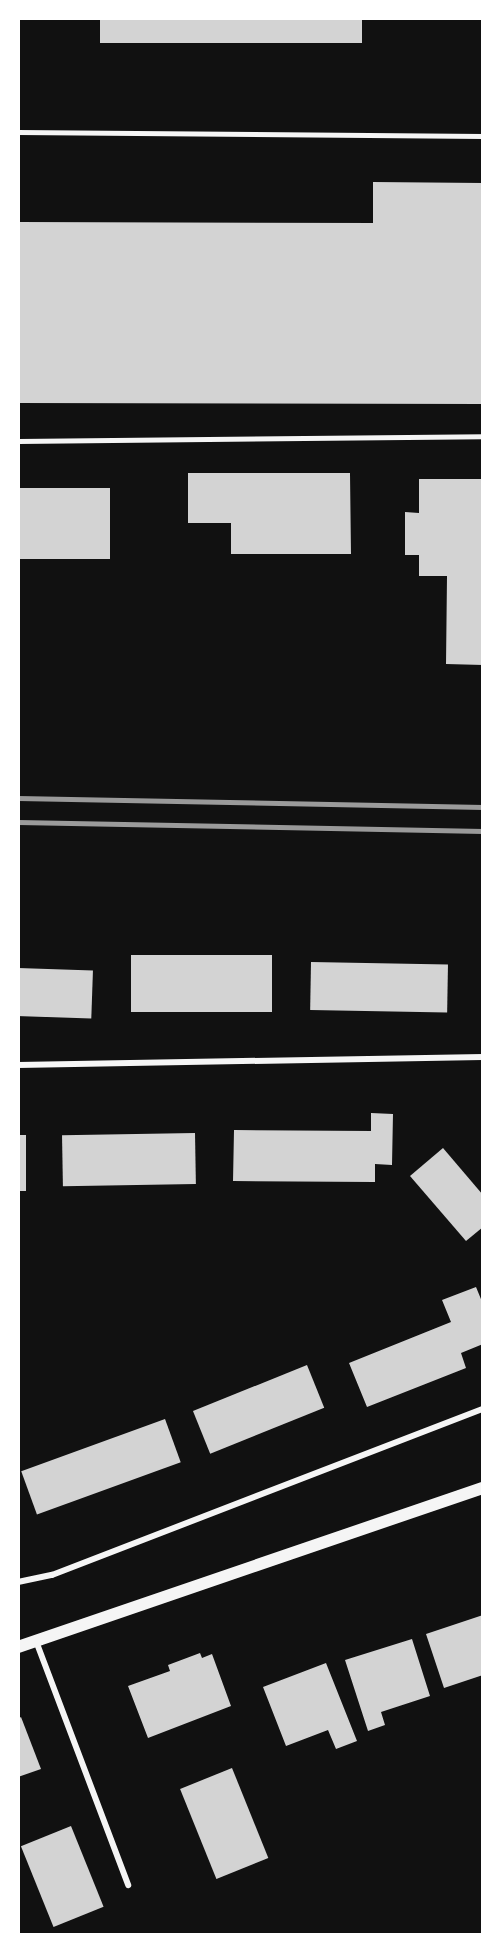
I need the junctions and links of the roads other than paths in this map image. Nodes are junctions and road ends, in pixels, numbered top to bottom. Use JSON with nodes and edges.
{"nodes":[{"id":1,"x":18,"y":132,"type":"edge"},
{"id":2,"x":483,"y":136,"type":"edge"},
{"id":3,"x":483,"y":436,"type":"edge"},
{"id":4,"x":18,"y":441,"type":"edge"},
{"id":5,"x":483,"y":1057,"type":"edge"},
{"id":6,"x":18,"y":1065,"type":"edge"},
{"id":7,"x":483,"y":1409,"type":"edge"},
{"id":8,"x":483,"y":1488,"type":"edge"},
{"id":9,"x":18,"y":1582,"type":"edge"},
{"id":10,"x":36,"y":1641,"type":"junction"},
{"id":11,"x":18,"y":1647,"type":"edge"},
{"id":12,"x":128,"y":1886,"type":"dead end"}],
"edges":[{"from":1,"to":2,"type":"lane"},
{"from":3,"to":4,"type":"lane"},
{"from":5,"to":6,"type":"street"},
{"from":7,"to":9,"type":"street"},
{"from":8,"to":10,"type":"main road"},
{"from":10,"to":11,"type":"main road"},
{"from":10,"to":12,"type":"street"}]}
